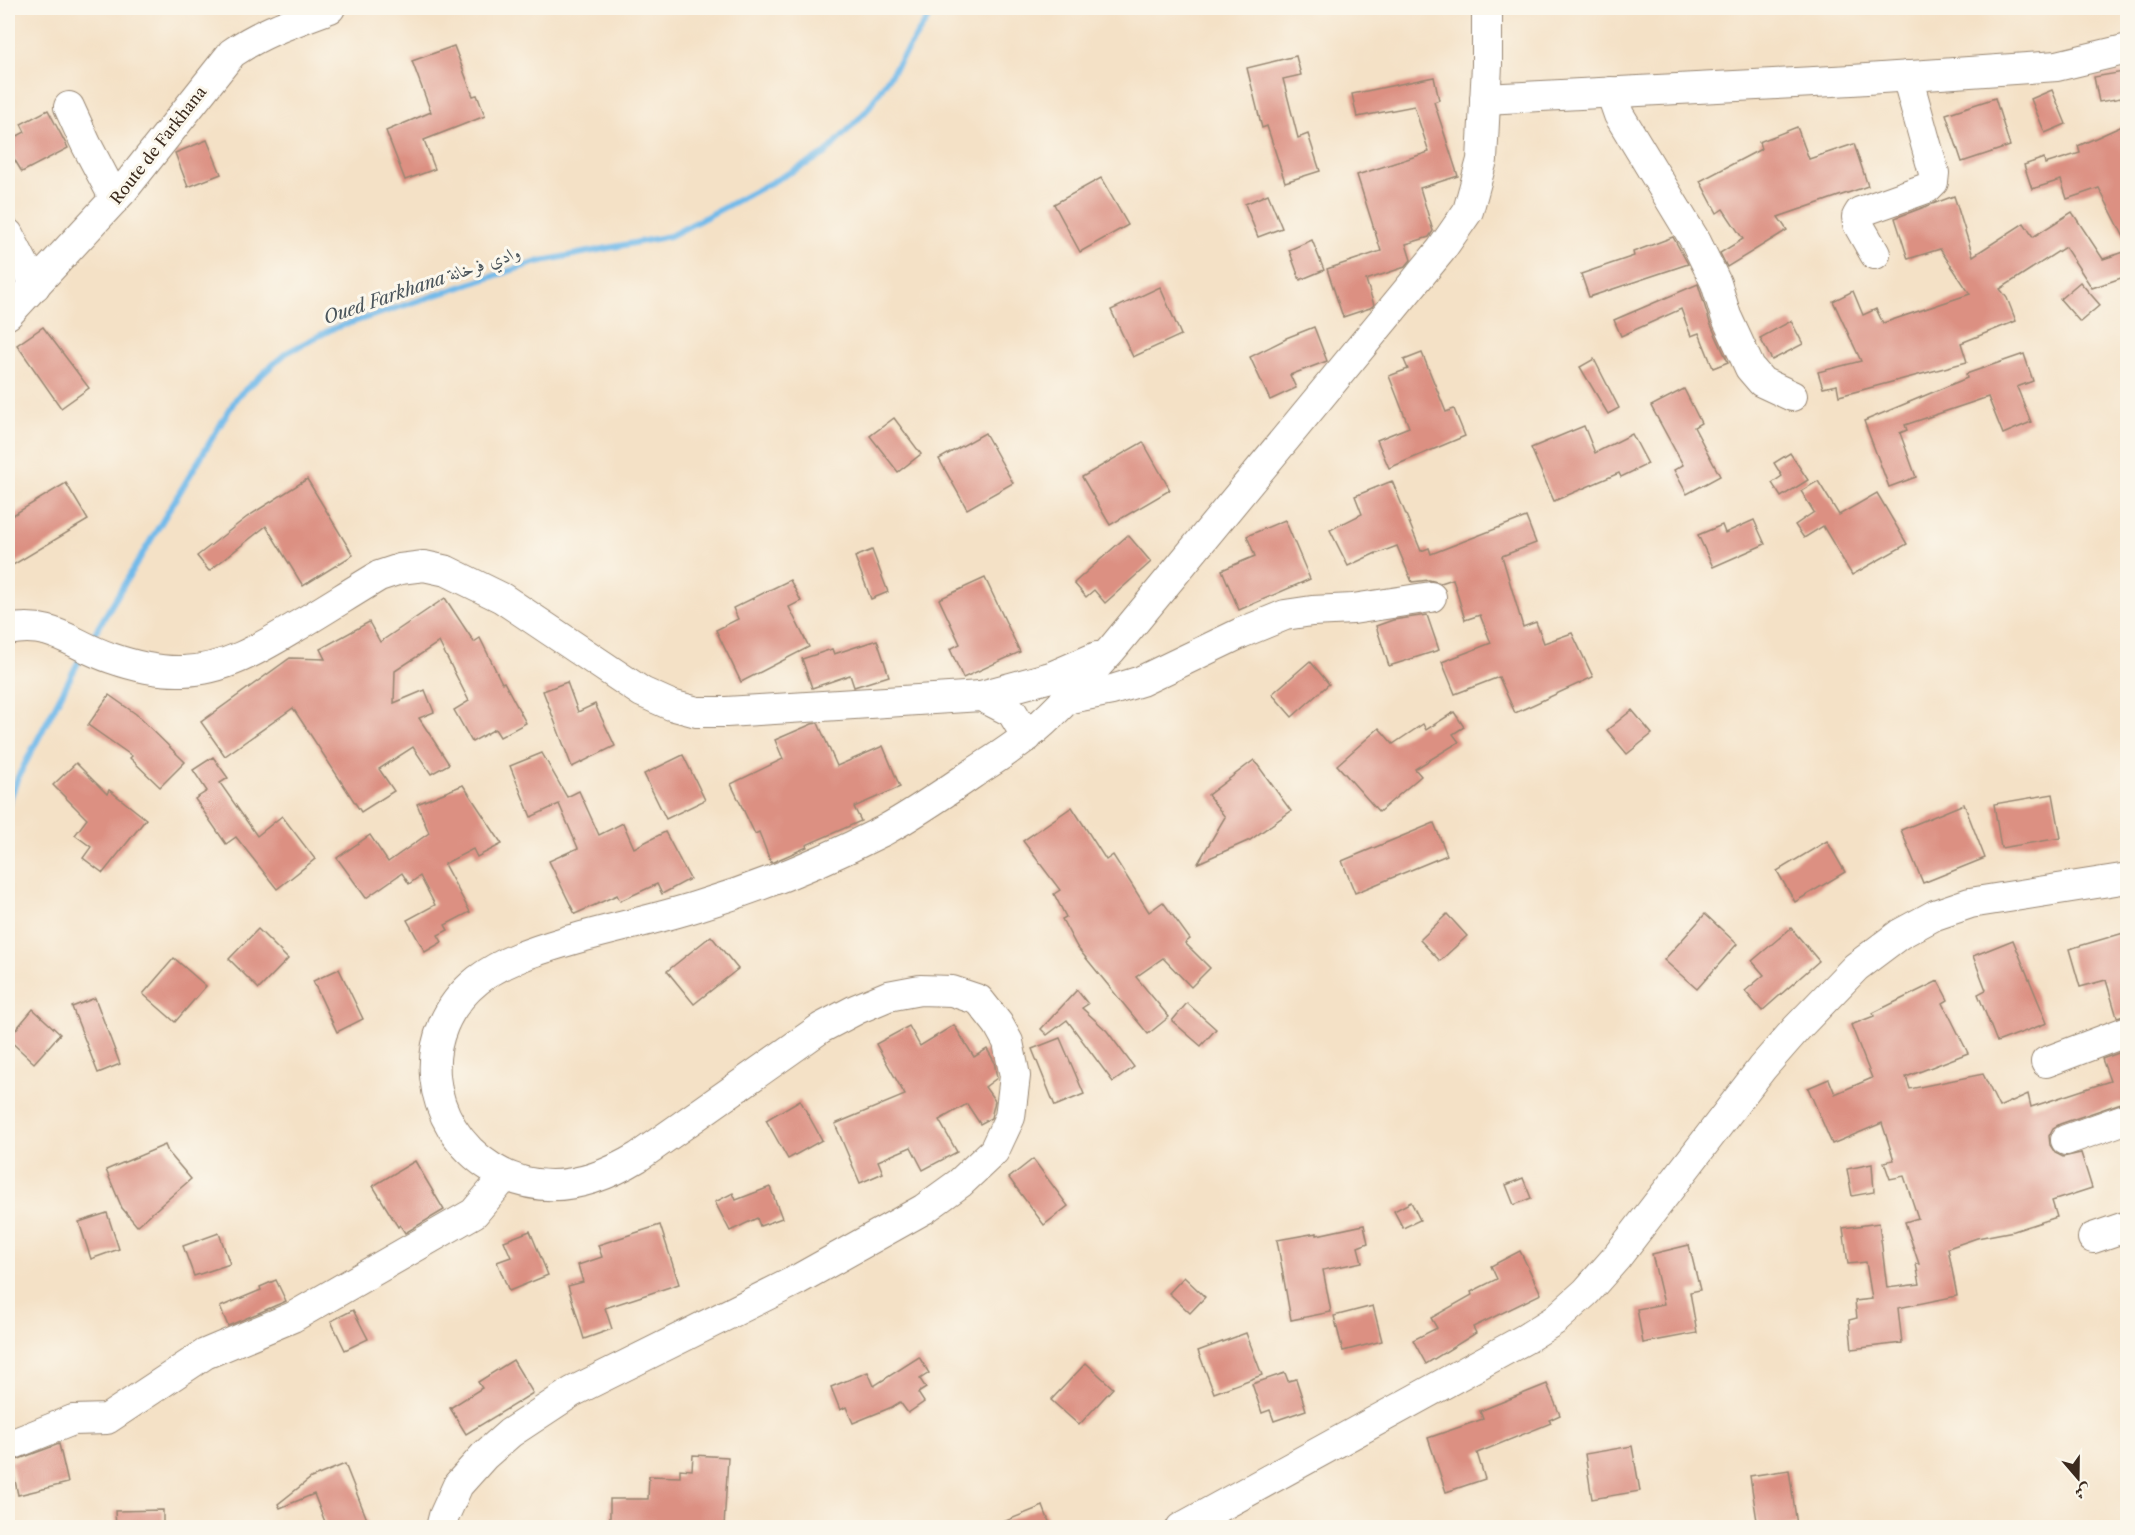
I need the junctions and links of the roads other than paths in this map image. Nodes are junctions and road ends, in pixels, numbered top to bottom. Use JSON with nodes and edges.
{"nodes":[{"id":1,"x":330,"y":8,"type":"edge"},
{"id":2,"x":1486,"y":8,"type":"edge"},
{"id":3,"x":2127,"y":49,"type":"edge"},
{"id":4,"x":1907,"y":76,"type":"junction"},
{"id":5,"x":1611,"y":92,"type":"junction"},
{"id":6,"x":1485,"y":99,"type":"junction"},
{"id":7,"x":69,"y":107,"type":"dead end"},
{"id":8,"x":115,"y":200,"type":"junction"},
{"id":9,"x":8,"y":234,"type":"edge"},
{"id":10,"x":1875,"y":254,"type":"dead end"},
{"id":11,"x":35,"y":286,"type":"junction"},
{"id":12,"x":8,"y":314,"type":"edge"},
{"id":13,"x":1792,"y":396,"type":"dead end"},
{"id":14,"x":1431,"y":597,"type":"dead end"},
{"id":15,"x":8,"y":630,"type":"edge"},
{"id":16,"x":1113,"y":649,"type":"junction"},
{"id":17,"x":981,"y":696,"type":"junction"},
{"id":18,"x":1065,"y":699,"type":"junction"},
{"id":19,"x":1027,"y":737,"type":"junction"},
{"id":20,"x":2127,"y":878,"type":"edge"},
{"id":21,"x":2127,"y":1031,"type":"edge"},
{"id":22,"x":2046,"y":1062,"type":"dead end"},
{"id":23,"x":2127,"y":1118,"type":"edge"},
{"id":24,"x":2066,"y":1140,"type":"dead end"},
{"id":25,"x":505,"y":1176,"type":"junction"},
{"id":26,"x":2127,"y":1226,"type":"edge"},
{"id":27,"x":2093,"y":1238,"type":"dead end"},
{"id":28,"x":8,"y":1446,"type":"edge"},
{"id":29,"x":441,"y":1527,"type":"edge"},
{"id":30,"x":1181,"y":1527,"type":"edge"}],
"edges":[{"from":1,"to":8,"type":"street","name":"Route de Farkhana"},
{"from":2,"to":6,"type":"street"},
{"from":3,"to":4,"type":"street"},
{"from":4,"to":5,"type":"street"},
{"from":4,"to":10,"type":"street"},
{"from":5,"to":6,"type":"street"},
{"from":5,"to":13,"type":"street"},
{"from":6,"to":16,"type":"street"},
{"from":7,"to":8,"type":"street"},
{"from":8,"to":11,"type":"street","name":"Route de Farkhana"},
{"from":9,"to":11,"type":"street"},
{"from":11,"to":12,"type":"street","name":"Route de Farkhana"},
{"from":14,"to":18,"type":"street"},
{"from":15,"to":17,"type":"street"},
{"from":16,"to":17,"type":"street"},
{"from":16,"to":18,"type":"street"},
{"from":17,"to":19,"type":"street"},
{"from":18,"to":19,"type":"street"},
{"from":19,"to":25,"type":"street"},
{"from":20,"to":30,"type":"street"},
{"from":21,"to":22,"type":"street"},
{"from":23,"to":24,"type":"street"},
{"from":25,"to":28,"type":"street"},
{"from":25,"to":29,"type":"street"},
{"from":26,"to":27,"type":"street"}]}
